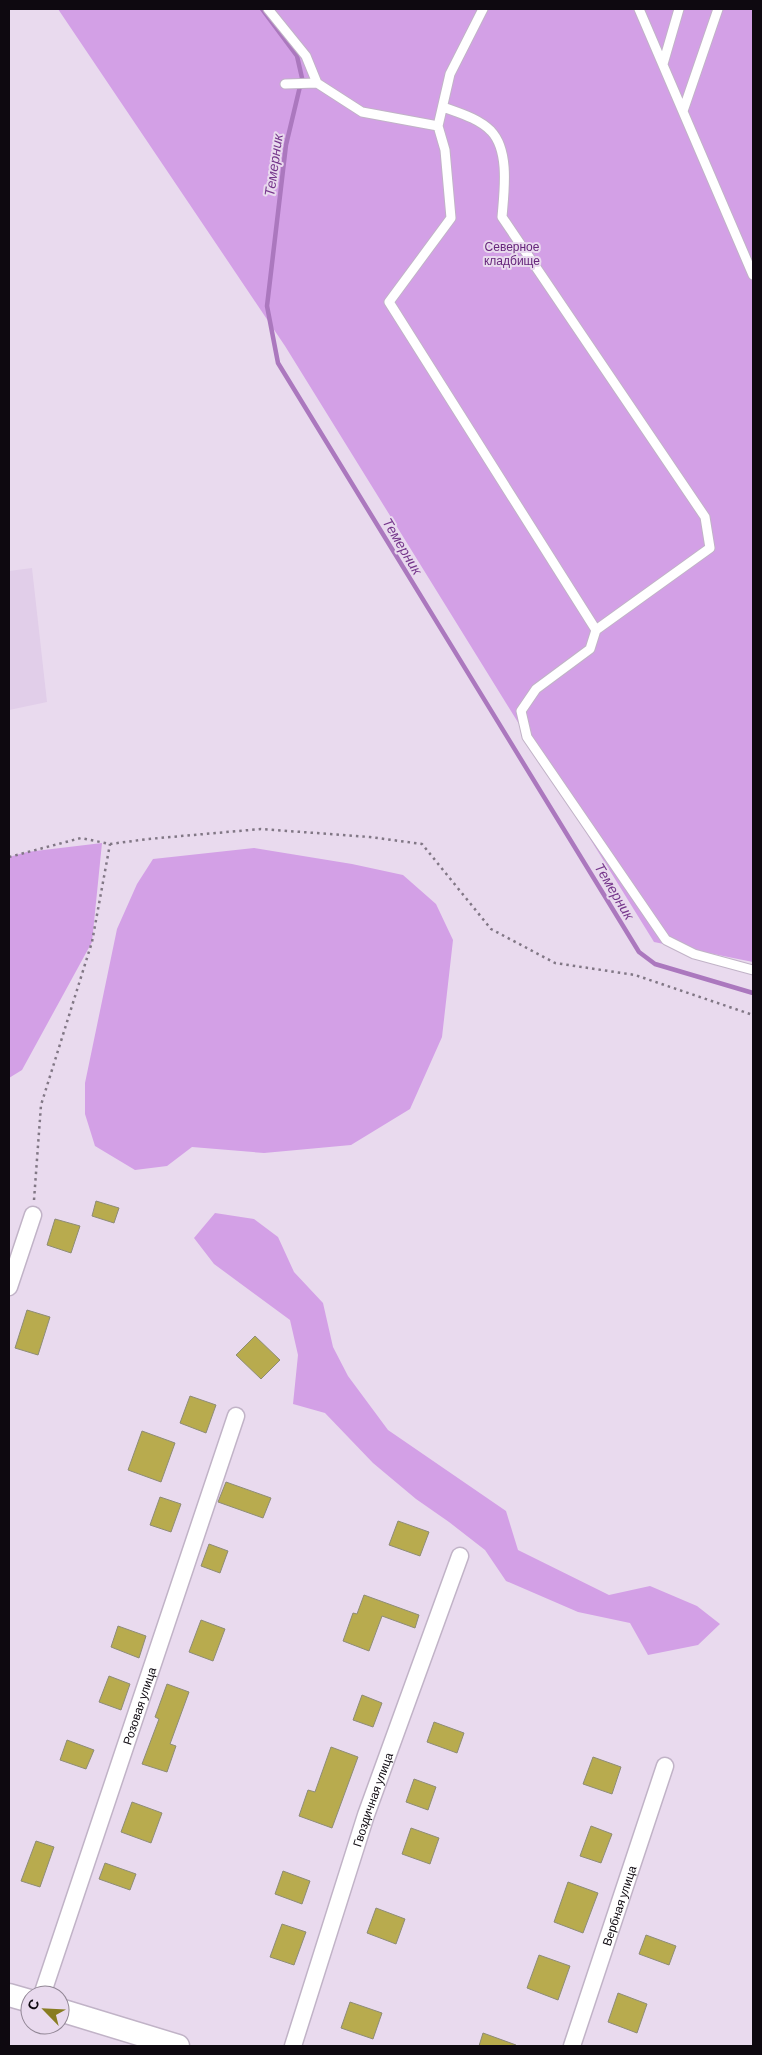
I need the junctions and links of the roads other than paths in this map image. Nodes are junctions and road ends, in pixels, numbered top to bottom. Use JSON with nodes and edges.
{"nodes":[{"id":1,"x":268,"y":9,"type":"edge"},
{"id":2,"x":483,"y":9,"type":"edge"},
{"id":3,"x":639,"y":9,"type":"edge"},
{"id":4,"x":679,"y":9,"type":"edge"},
{"id":5,"x":718,"y":9,"type":"edge"},
{"id":6,"x":663,"y":64,"type":"junction"},
{"id":7,"x":317,"y":82,"type":"junction"},
{"id":8,"x":285,"y":84,"type":"dead end"},
{"id":9,"x":442,"y":107,"type":"junction"},
{"id":10,"x":683,"y":111,"type":"junction"},
{"id":11,"x":438,"y":126,"type":"junction"},
{"id":12,"x":753,"y":276,"type":"edge"},
{"id":13,"x":596,"y":630,"type":"junction"},
{"id":14,"x":753,"y":970,"type":"edge"},
{"id":15,"x":33,"y":1215,"type":"road end"},
{"id":16,"x":9,"y":1287,"type":"edge"},
{"id":17,"x":236,"y":1416,"type":"dead end"},
{"id":18,"x":460,"y":1556,"type":"dead end"},
{"id":19,"x":665,"y":1766,"type":"dead end"},
{"id":20,"x":45,"y":1985,"type":"edge"},
{"id":21,"x":70,"y":2013,"type":"edge"},
{"id":22,"x":178,"y":2046,"type":"edge"},
{"id":23,"x":293,"y":2046,"type":"edge"},
{"id":24,"x":572,"y":2046,"type":"edge"}],
"edges":[{"from":1,"to":7,"type":"lane"},
{"from":2,"to":9,"type":"lane"},
{"from":3,"to":6,"type":"lane"},
{"from":4,"to":6,"type":"lane"},
{"from":5,"to":10,"type":"lane"},
{"from":6,"to":10,"type":"lane"},
{"from":7,"to":8,"type":"lane"},
{"from":7,"to":11,"type":"lane"},
{"from":9,"to":11,"type":"lane"},
{"from":9,"to":13,"type":"lane"},
{"from":10,"to":12,"type":"lane"},
{"from":11,"to":13,"type":"lane"},
{"from":13,"to":14,"type":"lane"},
{"from":15,"to":16,"type":"street"},
{"from":17,"to":20,"type":"street","name":"Розовая улица"},
{"from":18,"to":23,"type":"street","name":"Гвоздичная улица"},
{"from":19,"to":24,"type":"street","name":"Вербная улица"},
{"from":21,"to":22,"type":"street"}]}
